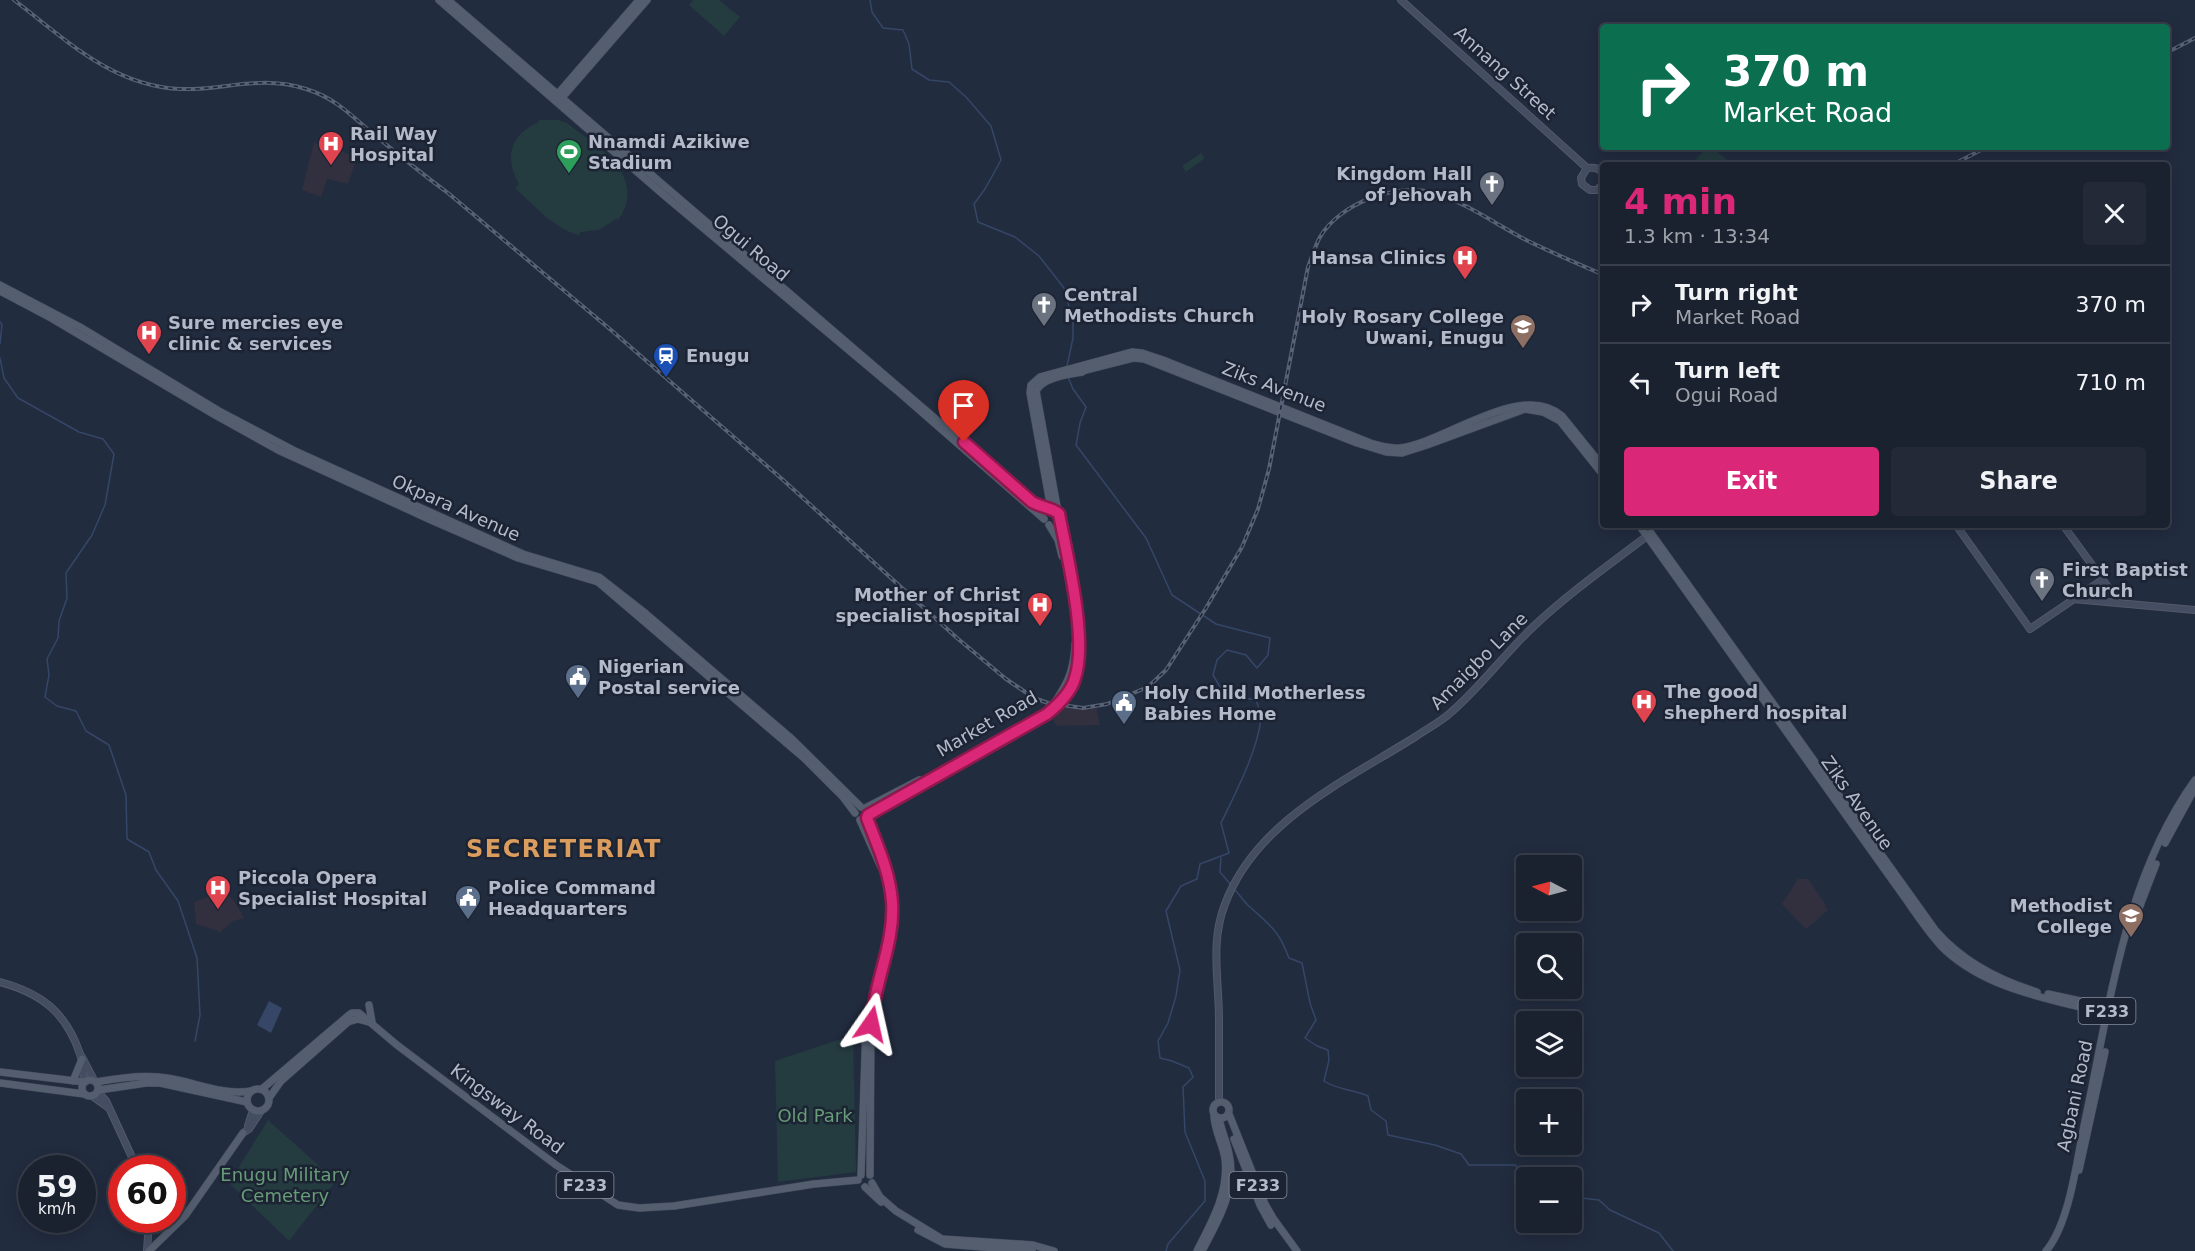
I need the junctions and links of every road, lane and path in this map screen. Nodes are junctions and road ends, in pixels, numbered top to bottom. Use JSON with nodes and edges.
{"nodes":[{"id":1,"x":440,"y":0,"type":"edge"},
{"id":2,"x":448,"y":0,"type":"edge"},
{"id":3,"x":639,"y":0,"type":"edge"},
{"id":4,"x":647,"y":0,"type":"edge"},
{"id":5,"x":1401,"y":0,"type":"edge"},
{"id":6,"x":567,"y":88,"type":"junction"},
{"id":7,"x":550,"y":89,"type":"junction"},
{"id":8,"x":558,"y":99,"type":"junction"},
{"id":9,"x":568,"y":104,"type":"junction"},
{"id":10,"x":1587,"y":168,"type":"junction"},
{"id":11,"x":1600,"y":171,"type":"edge"},
{"id":12,"x":1600,"y":188,"type":"edge"},
{"id":13,"x":1593,"y":191,"type":"junction"},
{"id":14,"x":1600,"y":193,"type":"edge"},
{"id":15,"x":0,"y":285,"type":"edge"},
{"id":16,"x":0,"y":291,"type":"edge"},
{"id":17,"x":62,"y":322,"type":"junction"},
{"id":18,"x":1082,"y":369,"type":"junction"},
{"id":19,"x":1600,"y":463,"type":"edge"},
{"id":20,"x":1600,"y":471,"type":"edge"},
{"id":21,"x":1054,"y":512,"type":"junction"},
{"id":22,"x":1047,"y":522,"type":"junction"},
{"id":23,"x":1642,"y":528,"type":"edge"},
{"id":24,"x":1647,"y":528,"type":"edge"},
{"id":25,"x":1958,"y":528,"type":"edge"},
{"id":26,"x":2066,"y":528,"type":"edge"},
{"id":27,"x":1647,"y":536,"type":"junction"},
{"id":28,"x":2102,"y":580,"type":"junction"},
{"id":29,"x":2073,"y":600,"type":"junction"},
{"id":30,"x":2119,"y":602,"type":"junction"},
{"id":31,"x":2195,"y":610,"type":"edge"},
{"id":32,"x":1054,"y":705,"type":"junction"},
{"id":33,"x":812,"y":761,"type":"junction"},
{"id":34,"x":2195,"y":780,"type":"edge"},
{"id":35,"x":2195,"y":788,"type":"edge"},
{"id":36,"x":855,"y":813,"type":"joint"},
{"id":37,"x":864,"y":814,"type":"junction"},
{"id":38,"x":890,"y":915,"type":"junction"},
{"id":39,"x":0,"y":982,"type":"edge"},
{"id":40,"x":369,"y":1005,"type":"dead end"},
{"id":41,"x":2110,"y":1011,"type":"junction"},
{"id":42,"x":371,"y":1024,"type":"junction"},
{"id":43,"x":82,"y":1058,"type":"junction"},
{"id":44,"x":0,"y":1072,"type":"edge"},
{"id":45,"x":72,"y":1081,"type":"junction"},
{"id":46,"x":84,"y":1082,"type":"junction"},
{"id":47,"x":0,"y":1083,"type":"edge"},
{"id":48,"x":96,"y":1088,"type":"junction"},
{"id":49,"x":262,"y":1089,"type":"junction"},
{"id":50,"x":251,"y":1091,"type":"junction"},
{"id":51,"x":84,"y":1094,"type":"junction"},
{"id":52,"x":269,"y":1098,"type":"junction"},
{"id":53,"x":247,"y":1102,"type":"junction"},
{"id":54,"x":1218,"y":1102,"type":"junction"},
{"id":55,"x":253,"y":1110,"type":"junction"},
{"id":56,"x":261,"y":1111,"type":"junction"},
{"id":57,"x":1222,"y":1116,"type":"junction"},
{"id":58,"x":243,"y":1133,"type":"junction"},
{"id":59,"x":131,"y":1155,"type":"edge"},
{"id":60,"x":870,"y":1175,"type":"junction"},
{"id":61,"x":861,"y":1182,"type":"junction"},
{"id":62,"x":872,"y":1183,"type":"junction"},
{"id":63,"x":148,"y":1233,"type":"edge"},
{"id":64,"x":148,"y":1236,"type":"junction"},
{"id":65,"x":160,"y":1240,"type":"junction"},
{"id":66,"x":148,"y":1251,"type":"edge"},
{"id":67,"x":1032,"y":1251,"type":"edge"},
{"id":68,"x":1054,"y":1251,"type":"edge"},
{"id":69,"x":1197,"y":1251,"type":"edge"},
{"id":70,"x":1202,"y":1251,"type":"edge"},
{"id":71,"x":1292,"y":1251,"type":"edge"},
{"id":72,"x":1297,"y":1251,"type":"edge"},
{"id":73,"x":2046,"y":1251,"type":"edge"},
{"id":74,"x":2051,"y":1251,"type":"edge"}],
"edges":[{"from":1,"to":8,"type":"main road","name":"Ogui Road"},
{"from":2,"to":7,"type":"main road","name":"Ogui Road"},
{"from":3,"to":6,"type":"main road"},
{"from":4,"to":6,"type":"main road"},
{"from":5,"to":10,"type":"main road","name":"Annang Street"},
{"from":6,"to":7,"type":"main road"},
{"from":6,"to":8,"type":"main road"},
{"from":6,"to":9,"type":"main road"},
{"from":7,"to":8,"type":"main road","name":"Ogui Road"},
{"from":8,"to":9,"type":"main road","name":"Ogui Road"},
{"from":8,"to":22,"type":"main road","name":"Ogui Road"},
{"from":9,"to":21,"type":"main road","name":"Ogui Road"},
{"from":10,"to":11,"type":"main road","name":"Annang Street"},
{"from":10,"to":13,"type":"main road"},
{"from":12,"to":13,"type":"main road"},
{"from":13,"to":14,"type":"main road"},
{"from":15,"to":17,"type":"main road","name":"Okpara Avenue"},
{"from":16,"to":17,"type":"main road","name":"Okpara Avenue"},
{"from":17,"to":33,"type":"main road","name":"Okpara Avenue"},
{"from":18,"to":19,"type":"main road","name":"Ziks Avenue"},
{"from":18,"to":20,"type":"main road","name":"Ziks Avenue"},
{"from":18,"to":21,"type":"main road","name":"Ziks Avenue"},
{"from":21,"to":22,"type":"main road"},
{"from":21,"to":22,"type":"main road"},
{"from":21,"to":32,"type":"main road","name":"Market Road"},
{"from":22,"to":32,"type":"main road","name":"Market Road"},
{"from":23,"to":27,"type":"main road","name":"Ziks Avenue"},
{"from":24,"to":41,"type":"main road","name":"Ziks Avenue"},
{"from":25,"to":29,"type":"main road"},
{"from":26,"to":28,"type":"main road"},
{"from":27,"to":41,"type":"main road","name":"Ziks Avenue"},
{"from":27,"to":54,"type":"main road","name":"Amaigbo Lane"},
{"from":28,"to":29,"type":"main road"},
{"from":28,"to":30,"type":"main road"},
{"from":29,"to":30,"type":"main road"},
{"from":30,"to":31,"type":"main road"},
{"from":32,"to":37,"type":"main road","name":"Market Road"},
{"from":33,"to":36,"type":"main road","name":"Okpara Avenue"},
{"from":33,"to":37,"type":"main road","name":"Okpara Avenue"},
{"from":34,"to":41,"type":"main road","name":"Agbani Road","number":"F233"},
{"from":35,"to":41,"type":"main road","name":"Agbani Road","number":"F233"},
{"from":36,"to":37,"type":"main road","name":"Market Road"},
{"from":37,"to":38,"type":"main road","name":"Okpara Avenue"},
{"from":38,"to":60,"type":"main road","name":"Okpara Avenue"},
{"from":38,"to":61,"type":"main road","name":"Okpara Avenue"},
{"from":39,"to":43,"type":"main road"},
{"from":40,"to":42,"type":"main road"},
{"from":41,"to":73,"type":"main road","name":"Agbani Road","number":"F233"},
{"from":41,"to":74,"type":"main road","name":"Agbani Road","number":"F233"},
{"from":42,"to":49,"type":"main road"},
{"from":42,"to":52,"type":"main road"},
{"from":42,"to":61,"type":"main road","name":"Kingsway Road","number":"F233"},
{"from":43,"to":45,"type":"main road"},
{"from":43,"to":46,"type":"main road"},
{"from":43,"to":48,"type":"main road"},
{"from":44,"to":45,"type":"main road"},
{"from":45,"to":46,"type":"main road"},
{"from":46,"to":48,"type":"main road"},
{"from":46,"to":51,"type":"main road"},
{"from":47,"to":51,"type":"main road"},
{"from":48,"to":50,"type":"main road"},
{"from":48,"to":51,"type":"main road"},
{"from":48,"to":53,"type":"main road"},
{"from":48,"to":59,"type":"main road"},
{"from":49,"to":50,"type":"main road"},
{"from":49,"to":52,"type":"main road"},
{"from":50,"to":53,"type":"main road"},
{"from":52,"to":56,"type":"main road"},
{"from":53,"to":55,"type":"main road"},
{"from":54,"to":57,"type":"main road"},
{"from":54,"to":57,"type":"main road","number":"F233"},
{"from":55,"to":56,"type":"main road"},
{"from":55,"to":58,"type":"main road"},
{"from":56,"to":58,"type":"main road"},
{"from":57,"to":69,"type":"main road","number":"F233"},
{"from":57,"to":70,"type":"main road","number":"F233"},
{"from":57,"to":71,"type":"main road","number":"F233"},
{"from":57,"to":72,"type":"main road","number":"F233"},
{"from":58,"to":65,"type":"main road"},
{"from":60,"to":61,"type":"main road","number":"F233"},
{"from":60,"to":62,"type":"main road","name":"Okpara Avenue"},
{"from":61,"to":62,"type":"main road","number":"F233"},
{"from":61,"to":67,"type":"main road"},
{"from":62,"to":68,"type":"main road"},
{"from":63,"to":64,"type":"main road"},
{"from":64,"to":65,"type":"main road"},
{"from":64,"to":66,"type":"main road"},
{"from":65,"to":66,"type":"main road"}]}
